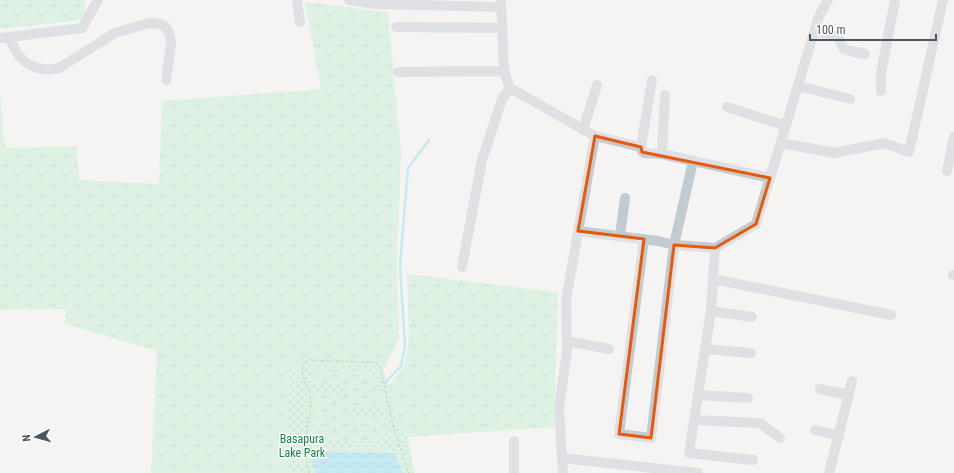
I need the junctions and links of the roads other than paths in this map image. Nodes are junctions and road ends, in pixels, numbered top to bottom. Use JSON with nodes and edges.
{"nodes":[{"id":1,"x":98,"y":0,"type":"edge"},
{"id":2,"x":298,"y":0,"type":"edge"},
{"id":3,"x":422,"y":0,"type":"edge"},
{"id":4,"x":828,"y":0,"type":"edge"},
{"id":5,"x":895,"y":0,"type":"edge"},
{"id":6,"x":943,"y":0,"type":"edge"},
{"id":7,"x":354,"y":1,"type":"edge"},
{"id":8,"x":501,"y":3,"type":"edge"},
{"id":9,"x":300,"y":22,"type":"dead end"},
{"id":10,"x":396,"y":27,"type":"dead end"},
{"id":11,"x":502,"y":28,"type":"junction"},
{"id":12,"x":815,"y":31,"type":"junction"},
{"id":13,"x":4,"y":38,"type":"edge"},
{"id":14,"x":865,"y":54,"type":"dead end"},
{"id":15,"x":504,"y":71,"type":"junction"},
{"id":16,"x":398,"y":72,"type":"dead end"},
{"id":17,"x":166,"y":80,"type":"dead end"},
{"id":18,"x":652,"y":80,"type":"dead end"},
{"id":19,"x":597,"y":85,"type":"dead end"},
{"id":20,"x":798,"y":86,"type":"junction"},
{"id":21,"x":510,"y":88,"type":"junction"},
{"id":22,"x":881,"y":91,"type":"dead end"},
{"id":23,"x":665,"y":95,"type":"dead end"},
{"id":24,"x":850,"y":99,"type":"dead end"},
{"id":25,"x":727,"y":107,"type":"dead end"},
{"id":26,"x":786,"y":126,"type":"junction"},
{"id":27,"x":583,"y":130,"type":"junction"},
{"id":28,"x":595,"y":136,"type":"junction"},
{"id":29,"x":954,"y":137,"type":"edge"},
{"id":30,"x":781,"y":143,"type":"junction"},
{"id":31,"x":641,"y":147,"type":"junction"},
{"id":32,"x":662,"y":154,"type":"junction"},
{"id":33,"x":693,"y":160,"type":"junction"},
{"id":34,"x":947,"y":171,"type":"dead end"},
{"id":35,"x":770,"y":178,"type":"junction"},
{"id":36,"x":625,"y":198,"type":"dead end"},
{"id":37,"x":578,"y":231,"type":"junction"},
{"id":38,"x":620,"y":236,"type":"junction"},
{"id":39,"x":644,"y":240,"type":"junction"},
{"id":40,"x":674,"y":245,"type":"junction"},
{"id":41,"x":715,"y":248,"type":"junction"},
{"id":42,"x":462,"y":267,"type":"dead end"},
{"id":43,"x":713,"y":279,"type":"junction"},
{"id":44,"x":711,"y":311,"type":"junction"},
{"id":45,"x":891,"y":315,"type":"dead end"},
{"id":46,"x":752,"y":316,"type":"dead end"},
{"id":47,"x":567,"y":341,"type":"junction"},
{"id":48,"x":608,"y":349,"type":"dead end"},
{"id":49,"x":705,"y":349,"type":"junction"},
{"id":50,"x":751,"y":353,"type":"dead end"},
{"id":51,"x":852,"y":381,"type":"dead end"},
{"id":52,"x":820,"y":389,"type":"dead end"},
{"id":53,"x":698,"y":395,"type":"junction"},
{"id":54,"x":849,"y":395,"type":"junction"},
{"id":55,"x":748,"y":398,"type":"dead end"},
{"id":56,"x":694,"y":420,"type":"junction"},
{"id":57,"x":815,"y":430,"type":"dead end"},
{"id":58,"x":839,"y":436,"type":"junction"},
{"id":59,"x":780,"y":438,"type":"dead end"},
{"id":60,"x":514,"y":440,"type":"dead end"},
{"id":61,"x":562,"y":458,"type":"junction"},
{"id":62,"x":753,"y":460,"type":"dead end"},
{"id":63,"x":514,"y":473,"type":"edge"},
{"id":64,"x":563,"y":473,"type":"edge"},
{"id":65,"x":698,"y":473,"type":"edge"},
{"id":66,"x":829,"y":473,"type":"edge"}],
"edges":[{"from":1,"to":13,"type":"street"},
{"from":2,"to":9,"type":"street"},
{"from":3,"to":8,"type":"street"},
{"from":4,"to":12,"type":"street"},
{"from":5,"to":22,"type":"street"},
{"from":6,"to":30,"type":"street"},
{"from":7,"to":8,"type":"street"},
{"from":8,"to":11,"type":"street"},
{"from":10,"to":11,"type":"street"},
{"from":11,"to":15,"type":"street"},
{"from":12,"to":14,"type":"street"},
{"from":12,"to":20,"type":"street"},
{"from":13,"to":17,"type":"street"},
{"from":15,"to":16,"type":"street"},
{"from":15,"to":21,"type":"street"},
{"from":18,"to":31,"type":"street"},
{"from":19,"to":27,"type":"street"},
{"from":20,"to":24,"type":"street"},
{"from":20,"to":26,"type":"street"},
{"from":21,"to":27,"type":"street"},
{"from":21,"to":42,"type":"street"},
{"from":23,"to":32,"type":"street"},
{"from":25,"to":26,"type":"street"},
{"from":26,"to":30,"type":"street"},
{"from":27,"to":28,"type":"street"},
{"from":28,"to":31,"type":"street"},
{"from":28,"to":37,"type":"street"},
{"from":29,"to":34,"type":"street"},
{"from":30,"to":35,"type":"street"},
{"from":31,"to":32,"type":"street"},
{"from":32,"to":33,"type":"street"},
{"from":33,"to":35,"type":"street"},
{"from":33,"to":40,"type":"street"},
{"from":35,"to":41,"type":"street"},
{"from":36,"to":38,"type":"street"},
{"from":37,"to":38,"type":"street"},
{"from":37,"to":47,"type":"street"},
{"from":38,"to":39,"type":"street"},
{"from":39,"to":40,"type":"street"},
{"from":39,"to":40,"type":"street"},
{"from":40,"to":41,"type":"street"},
{"from":41,"to":43,"type":"street"},
{"from":43,"to":44,"type":"street"},
{"from":43,"to":45,"type":"street"},
{"from":44,"to":46,"type":"street"},
{"from":44,"to":49,"type":"street"},
{"from":47,"to":48,"type":"street"},
{"from":47,"to":61,"type":"street"},
{"from":49,"to":50,"type":"street"},
{"from":49,"to":53,"type":"street"},
{"from":51,"to":54,"type":"street"},
{"from":52,"to":54,"type":"street"},
{"from":53,"to":55,"type":"street"},
{"from":53,"to":56,"type":"street"},
{"from":54,"to":58,"type":"street"},
{"from":56,"to":59,"type":"street"},
{"from":56,"to":62,"type":"street"},
{"from":57,"to":58,"type":"street"},
{"from":58,"to":66,"type":"street"},
{"from":60,"to":63,"type":"street"},
{"from":61,"to":64,"type":"street"},
{"from":61,"to":65,"type":"street"}]}
